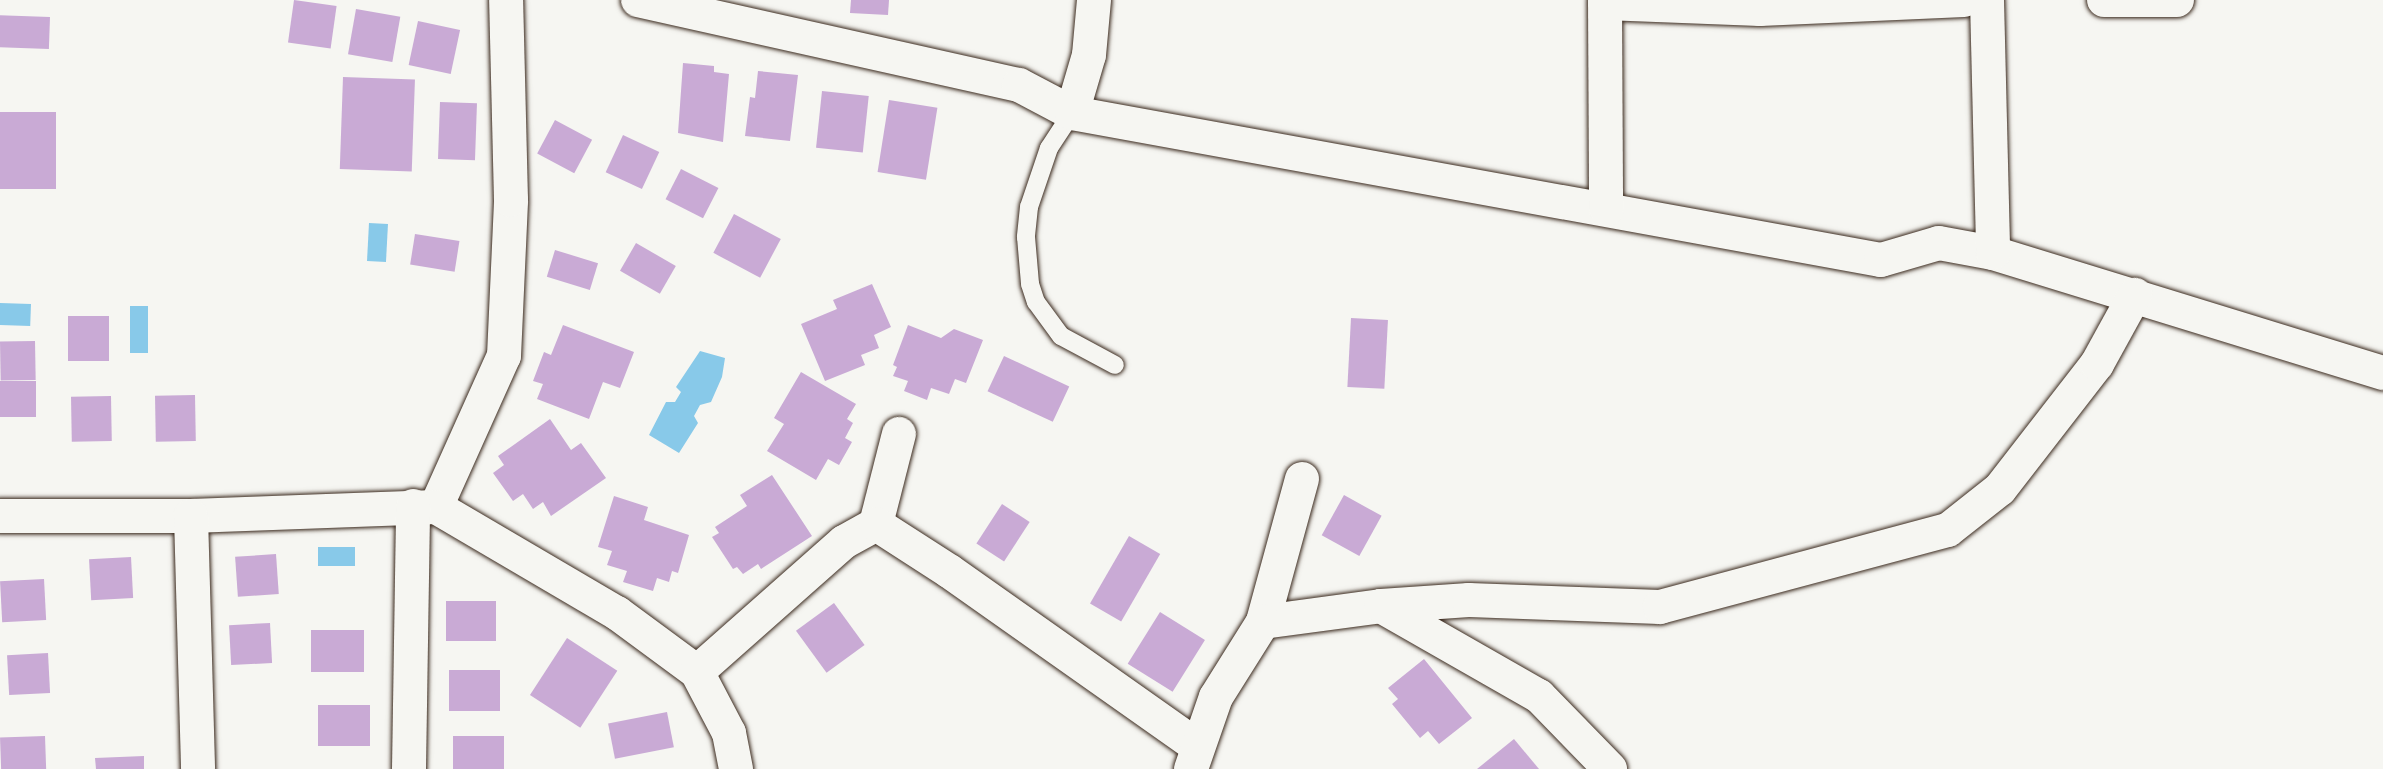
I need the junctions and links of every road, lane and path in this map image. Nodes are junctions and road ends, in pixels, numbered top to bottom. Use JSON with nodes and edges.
{"nodes":[{"id":1,"x":506,"y":0,"type":"edge"},
{"id":2,"x":638,"y":0,"type":"edge"},
{"id":3,"x":1094,"y":0,"type":"edge"},
{"id":4,"x":1964,"y":0,"type":"edge"},
{"id":5,"x":1987,"y":0,"type":"edge"},
{"id":6,"x":2104,"y":0,"type":"edge"},
{"id":7,"x":2177,"y":0,"type":"edge"},
{"id":8,"x":1605,"y":2,"type":"edge"},
{"id":9,"x":1072,"y":113,"type":"junction"},
{"id":10,"x":1606,"y":209,"type":"junction"},
{"id":11,"x":1993,"y":253,"type":"junction"},
{"id":12,"x":2135,"y":295,"type":"junction"},
{"id":13,"x":1115,"y":365,"type":"dead end"},
{"id":14,"x":2383,"y":373,"type":"edge"},
{"id":15,"x":899,"y":434,"type":"dead end"},
{"id":16,"x":1302,"y":479,"type":"dead end"},
{"id":17,"x":424,"y":507,"type":"junction"},
{"id":18,"x":0,"y":516,"type":"edge"},
{"id":19,"x":191,"y":516,"type":"junction"},
{"id":20,"x":876,"y":524,"type":"junction"},
{"id":21,"x":1381,"y":606,"type":"junction"},
{"id":22,"x":1263,"y":622,"type":"junction"},
{"id":23,"x":697,"y":672,"type":"junction"},
{"id":24,"x":1194,"y":757,"type":"edge"},
{"id":25,"x":198,"y":769,"type":"edge"},
{"id":26,"x":409,"y":769,"type":"edge"},
{"id":27,"x":736,"y":769,"type":"edge"},
{"id":28,"x":1610,"y":769,"type":"edge"}],
"edges":[{"from":1,"to":17,"type":"street"},
{"from":2,"to":9,"type":"street"},
{"from":3,"to":9,"type":"street"},
{"from":4,"to":8,"type":"street"},
{"from":5,"to":11,"type":"street"},
{"from":6,"to":7,"type":"street"},
{"from":8,"to":10,"type":"street"},
{"from":9,"to":10,"type":"street"},
{"from":9,"to":13,"type":"lane"},
{"from":10,"to":11,"type":"street"},
{"from":11,"to":12,"type":"street"},
{"from":12,"to":14,"type":"street"},
{"from":12,"to":21,"type":"street"},
{"from":15,"to":20,"type":"street"},
{"from":16,"to":22,"type":"street"},
{"from":17,"to":19,"type":"street"},
{"from":17,"to":23,"type":"street"},
{"from":17,"to":26,"type":"street"},
{"from":18,"to":19,"type":"street"},
{"from":19,"to":25,"type":"street"},
{"from":20,"to":23,"type":"street"},
{"from":20,"to":24,"type":"street"},
{"from":21,"to":22,"type":"street"},
{"from":21,"to":28,"type":"street"},
{"from":22,"to":24,"type":"street"},
{"from":23,"to":27,"type":"street"}]}
